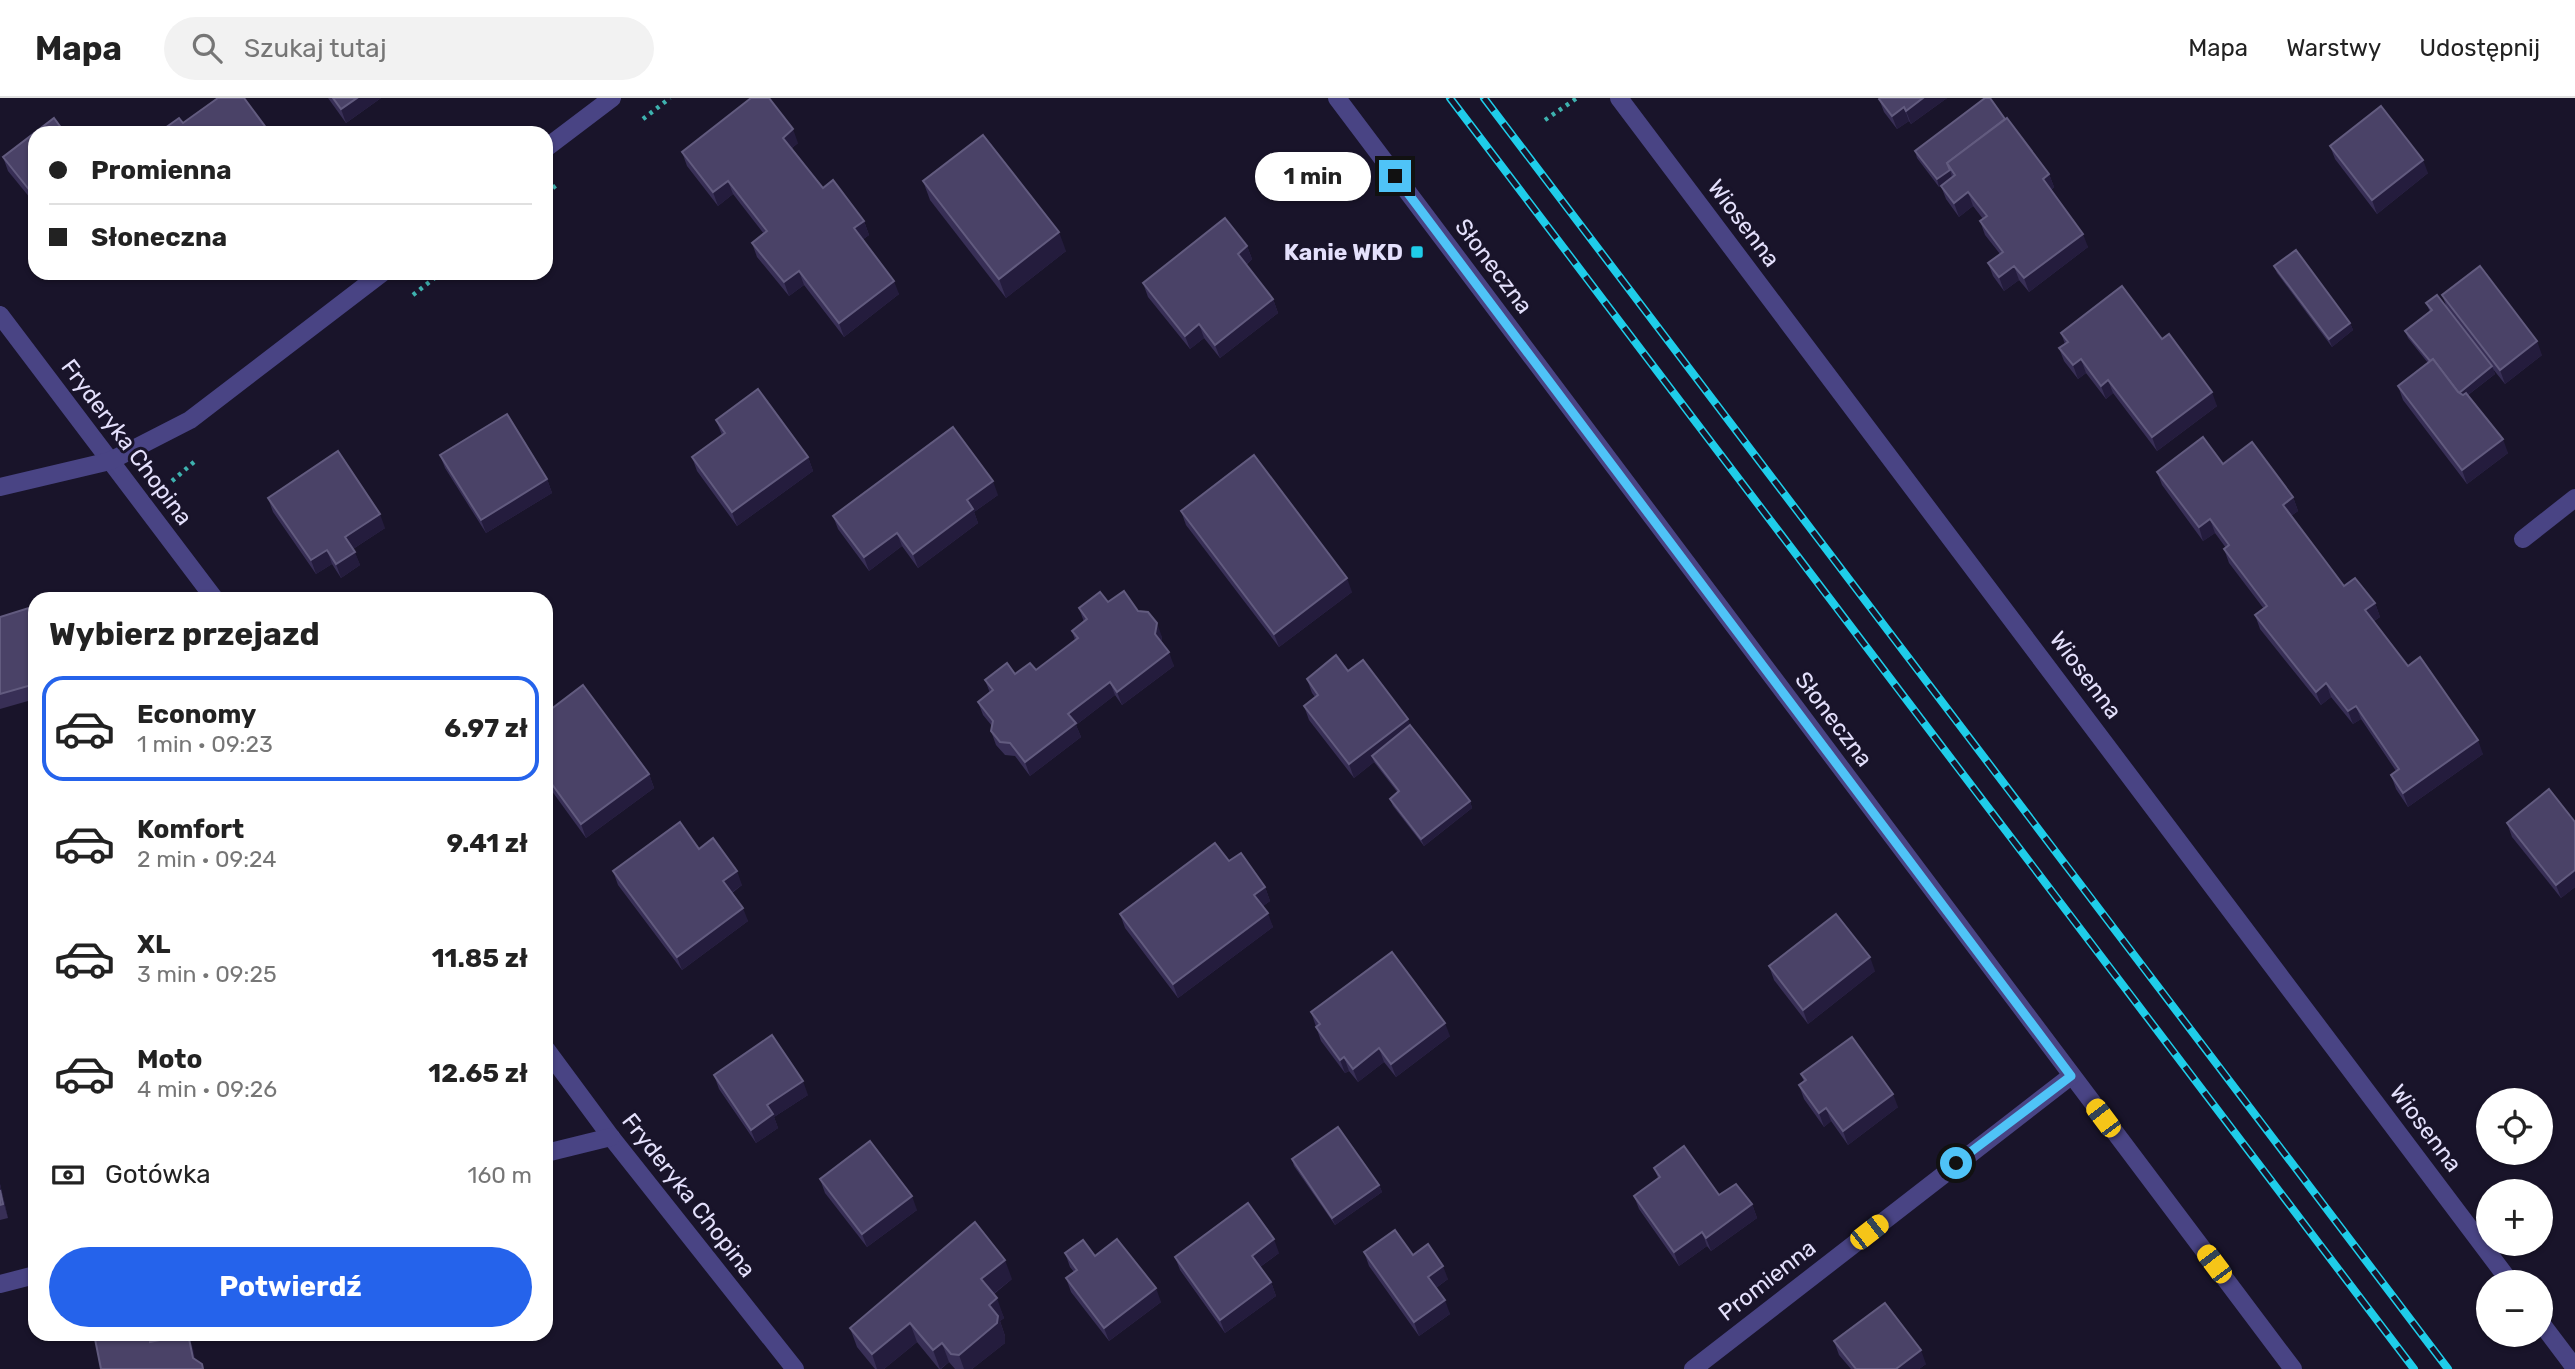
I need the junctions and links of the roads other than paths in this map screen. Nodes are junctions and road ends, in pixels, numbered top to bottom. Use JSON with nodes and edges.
{"nodes":[{"id":1,"x":612,"y":98,"type":"edge"},
{"id":2,"x":1337,"y":98,"type":"edge"},
{"id":3,"x":1619,"y":98,"type":"edge"},
{"id":4,"x":553,"y":143,"type":"edge"},
{"id":5,"x":373,"y":280,"type":"edge"},
{"id":6,"x":0,"y":315,"type":"edge"},
{"id":7,"x":110,"y":461,"type":"junction"},
{"id":8,"x":0,"y":487,"type":"edge"},
{"id":9,"x":2575,"y":498,"type":"edge"},
{"id":10,"x":2523,"y":539,"type":"dead end"},
{"id":11,"x":209,"y":592,"type":"edge"},
{"id":12,"x":553,"y":1058,"type":"edge"},
{"id":13,"x":2071,"y":1076,"type":"junction"},
{"id":14,"x":611,"y":1137,"type":"junction"},
{"id":15,"x":553,"y":1151,"type":"edge"},
{"id":16,"x":2501,"y":1270,"type":"edge"},
{"id":17,"x":28,"y":1277,"type":"edge"},
{"id":18,"x":0,"y":1284,"type":"edge"},
{"id":19,"x":2553,"y":1338,"type":"edge"},
{"id":20,"x":2575,"y":1368,"type":"edge"},
{"id":21,"x":795,"y":1369,"type":"edge"},
{"id":22,"x":1693,"y":1369,"type":"edge"},
{"id":23,"x":2293,"y":1369,"type":"edge"}],
"edges":[{"from":1,"to":4,"type":"street"},
{"from":2,"to":13,"type":"street","name":"Słoneczna"},
{"from":3,"to":16,"type":"street","name":"Wiosenna"},
{"from":5,"to":7,"type":"street"},
{"from":6,"to":7,"type":"street","name":"Fryderyka Chopina"},
{"from":7,"to":8,"type":"street"},
{"from":7,"to":11,"type":"street","name":"Fryderyka Chopina"},
{"from":9,"to":10,"type":"street"},
{"from":12,"to":14,"type":"street","name":"Fryderyka Chopina"},
{"from":13,"to":22,"type":"street","name":"Promienna"},
{"from":13,"to":23,"type":"street","name":"Słoneczna"},
{"from":14,"to":15,"type":"street"},
{"from":14,"to":21,"type":"street","name":"Fryderyka Chopina"},
{"from":17,"to":18,"type":"street"},
{"from":19,"to":20,"type":"street"}]}
